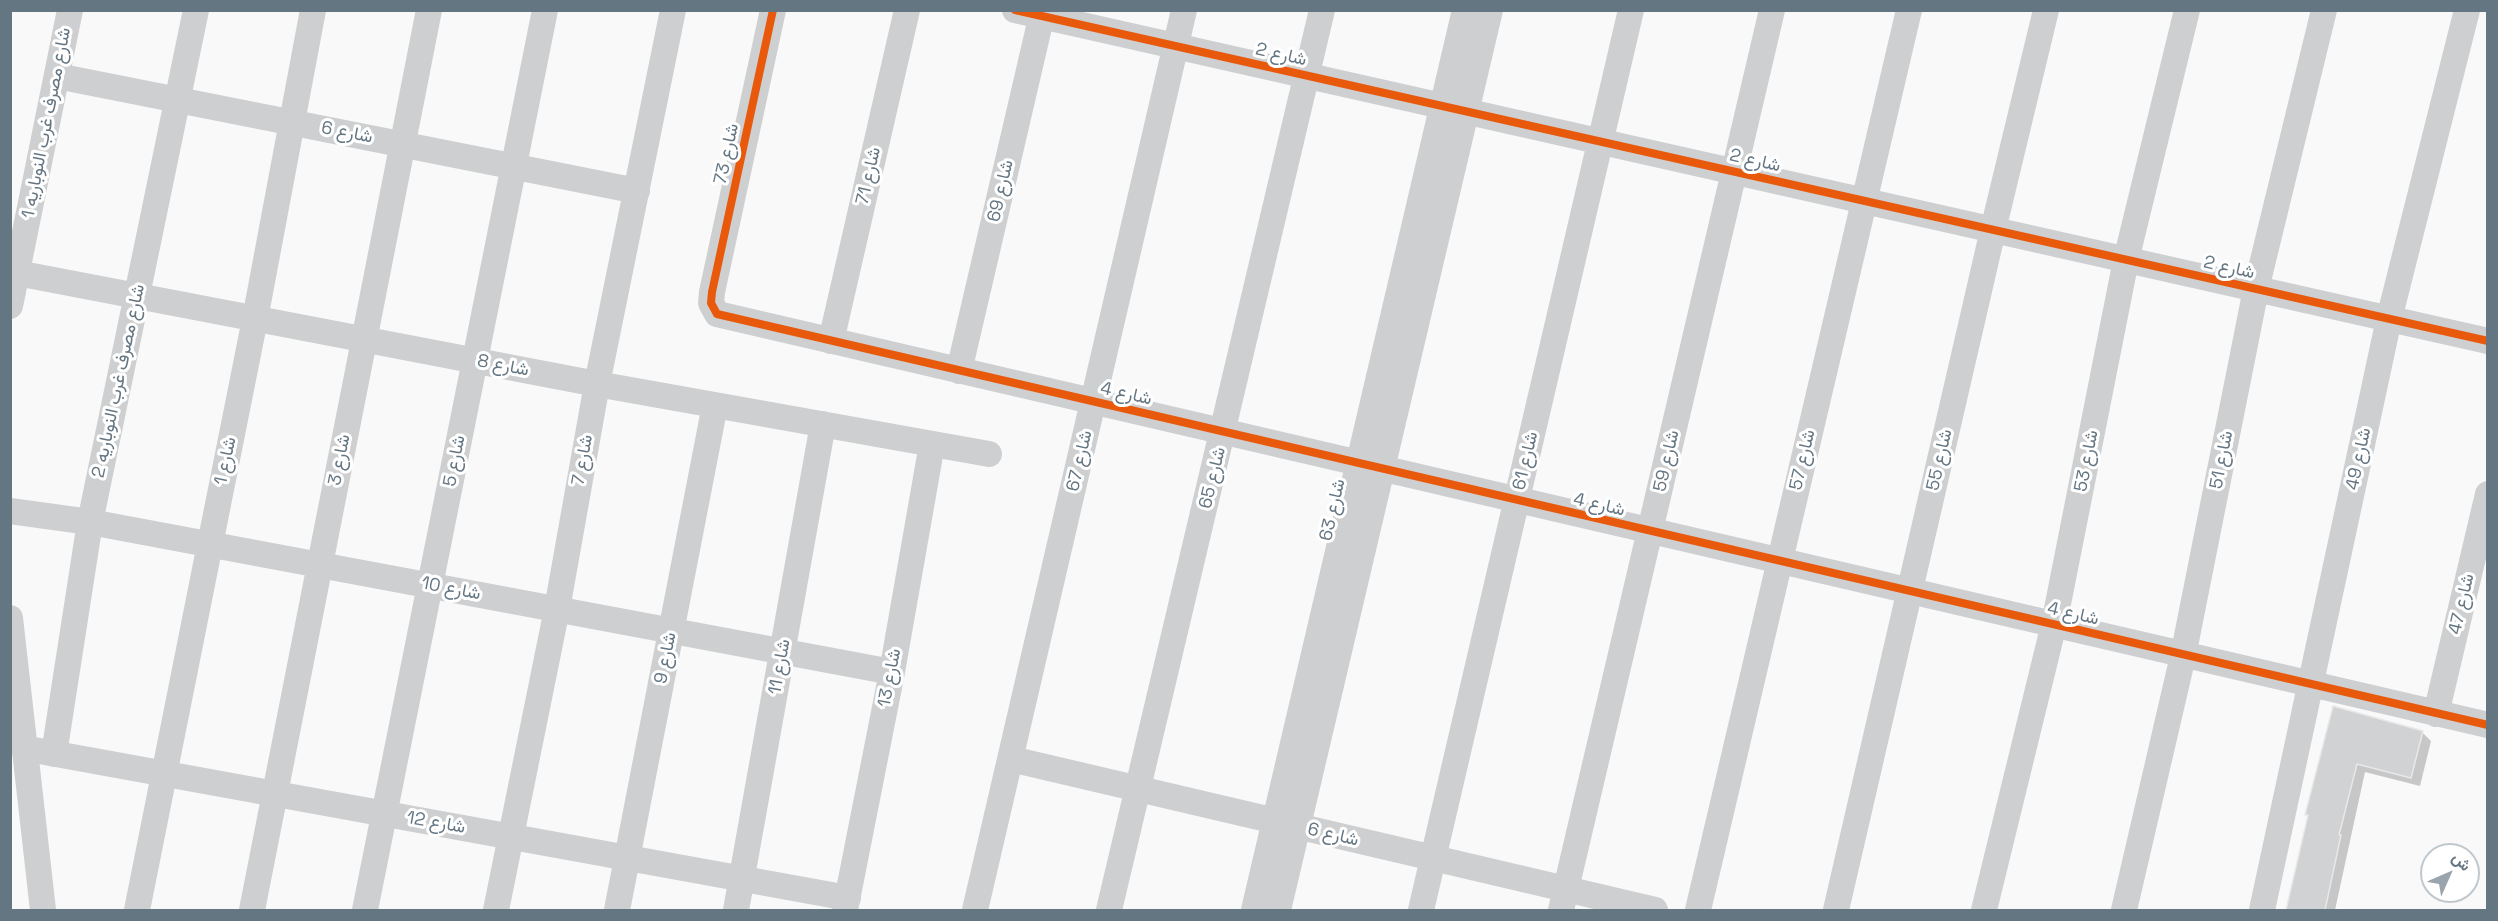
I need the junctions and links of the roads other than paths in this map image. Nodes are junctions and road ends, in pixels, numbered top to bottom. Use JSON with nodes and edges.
{"nodes":[{"id":1,"x":70,"y":10,"type":"edge"},
{"id":2,"x":196,"y":10,"type":"edge"},
{"id":3,"x":314,"y":10,"type":"edge"},
{"id":4,"x":429,"y":10,"type":"edge"},
{"id":5,"x":545,"y":10,"type":"edge"},
{"id":6,"x":673,"y":10,"type":"edge"},
{"id":7,"x":773,"y":10,"type":"edge"},
{"id":8,"x":907,"y":10,"type":"edge"},
{"id":9,"x":1016,"y":10,"type":"edge"},
{"id":10,"x":1184,"y":10,"type":"edge"},
{"id":11,"x":1322,"y":10,"type":"edge"},
{"id":12,"x":1466,"y":10,"type":"edge"},
{"id":13,"x":1490,"y":10,"type":"edge"},
{"id":14,"x":1631,"y":10,"type":"edge"},
{"id":15,"x":1772,"y":10,"type":"edge"},
{"id":16,"x":1909,"y":10,"type":"edge"},
{"id":17,"x":2046,"y":10,"type":"edge"},
{"id":18,"x":2187,"y":10,"type":"edge"},
{"id":19,"x":2324,"y":10,"type":"edge"},
{"id":20,"x":2467,"y":10,"type":"edge"},
{"id":21,"x":1043,"y":14,"type":"edge"},
{"id":22,"x":1175,"y":46,"type":"junction"},
{"id":23,"x":57,"y":75,"type":"junction"},
{"id":24,"x":1307,"y":76,"type":"junction"},
{"id":25,"x":178,"y":100,"type":"junction"},
{"id":26,"x":1454,"y":109,"type":"junction"},
{"id":27,"x":293,"y":122,"type":"junction"},
{"id":28,"x":1600,"y":142,"type":"junction"},
{"id":29,"x":403,"y":144,"type":"junction"},
{"id":30,"x":514,"y":166,"type":"junction"},
{"id":31,"x":1733,"y":172,"type":"junction"},
{"id":32,"x":637,"y":191,"type":"junction"},
{"id":33,"x":1863,"y":201,"type":"junction"},
{"id":34,"x":1993,"y":230,"type":"junction"},
{"id":35,"x":2126,"y":260,"type":"junction"},
{"id":36,"x":17,"y":273,"type":"junction"},
{"id":37,"x":2256,"y":289,"type":"junction"},
{"id":38,"x":137,"y":296,"type":"junction"},
{"id":39,"x":711,"y":303,"type":"joint"},
{"id":40,"x":10,"y":306,"type":"edge"},
{"id":41,"x":255,"y":319,"type":"junction"},
{"id":42,"x":2389,"y":319,"type":"junction"},
{"id":43,"x":364,"y":340,"type":"junction"},
{"id":44,"x":2487,"y":341,"type":"edge"},
{"id":45,"x":831,"y":342,"type":"junction"},
{"id":46,"x":475,"y":361,"type":"junction"},
{"id":47,"x":959,"y":371,"type":"junction"},
{"id":48,"x":597,"y":384,"type":"junction"},
{"id":49,"x":1094,"y":402,"type":"junction"},
{"id":50,"x":715,"y":405,"type":"junction"},
{"id":51,"x":823,"y":424,"type":"junction"},
{"id":52,"x":1224,"y":432,"type":"junction"},
{"id":53,"x":932,"y":444,"type":"junction"},
{"id":54,"x":989,"y":454,"type":"dead end"},
{"id":55,"x":1370,"y":466,"type":"junction"},
{"id":56,"x":2487,"y":494,"type":"edge"},
{"id":57,"x":1517,"y":501,"type":"junction"},
{"id":58,"x":10,"y":511,"type":"edge"},
{"id":59,"x":90,"y":522,"type":"junction"},
{"id":60,"x":1650,"y":532,"type":"junction"},
{"id":61,"x":209,"y":544,"type":"junction"},
{"id":62,"x":1780,"y":561,"type":"junction"},
{"id":63,"x":320,"y":565,"type":"junction"},
{"id":64,"x":430,"y":585,"type":"junction"},
{"id":65,"x":1910,"y":592,"type":"junction"},
{"id":66,"x":557,"y":609,"type":"junction"},
{"id":67,"x":10,"y":618,"type":"edge"},
{"id":68,"x":2054,"y":624,"type":"junction"},
{"id":69,"x":672,"y":630,"type":"junction"},
{"id":70,"x":783,"y":651,"type":"junction"},
{"id":71,"x":2183,"y":656,"type":"junction"},
{"id":72,"x":892,"y":672,"type":"junction"},
{"id":73,"x":2311,"y":684,"type":"junction"},
{"id":74,"x":2436,"y":714,"type":"junction"},
{"id":75,"x":2487,"y":725,"type":"edge"},
{"id":76,"x":23,"y":748,"type":"junction"},
{"id":77,"x":54,"y":754,"type":"junction"},
{"id":78,"x":1011,"y":759,"type":"junction"},
{"id":79,"x":163,"y":773,"type":"junction"},
{"id":80,"x":1138,"y":789,"type":"junction"},
{"id":81,"x":275,"y":794,"type":"junction"},
{"id":82,"x":385,"y":814,"type":"junction"},
{"id":83,"x":1287,"y":824,"type":"junction"},
{"id":84,"x":511,"y":836,"type":"junction"},
{"id":85,"x":627,"y":858,"type":"junction"},
{"id":86,"x":1434,"y":858,"type":"junction"},
{"id":87,"x":742,"y":879,"type":"junction"},
{"id":88,"x":1564,"y":900,"type":"edge"},
{"id":89,"x":846,"y":904,"type":"edge"},
{"id":90,"x":43,"y":910,"type":"edge"},
{"id":91,"x":137,"y":910,"type":"edge"},
{"id":92,"x":252,"y":910,"type":"edge"},
{"id":93,"x":365,"y":910,"type":"edge"},
{"id":94,"x":496,"y":910,"type":"edge"},
{"id":95,"x":617,"y":910,"type":"edge"},
{"id":96,"x":736,"y":910,"type":"edge"},
{"id":97,"x":975,"y":910,"type":"edge"},
{"id":98,"x":1109,"y":910,"type":"edge"},
{"id":99,"x":1254,"y":910,"type":"edge"},
{"id":100,"x":1278,"y":910,"type":"edge"},
{"id":101,"x":1421,"y":910,"type":"edge"},
{"id":102,"x":1655,"y":910,"type":"edge"},
{"id":103,"x":1698,"y":910,"type":"edge"},
{"id":104,"x":1836,"y":910,"type":"edge"},
{"id":105,"x":1984,"y":910,"type":"edge"},
{"id":106,"x":2124,"y":910,"type":"edge"},
{"id":107,"x":2262,"y":910,"type":"edge"}],
"edges":[{"from":1,"to":23,"type":"street","name":"شارع مصرف غرب النوباريه 1"},
{"from":2,"to":25,"type":"street","name":"شارع مصرف غرب النوباريه 2"},
{"from":3,"to":27,"type":"street","name":"شارع 1"},
{"from":4,"to":29,"type":"street","name":"شارع 3"},
{"from":5,"to":30,"type":"street","name":"شارع 5"},
{"from":6,"to":32,"type":"street","name":"شارع 7"},
{"from":7,"to":39,"type":"street","name":"شارع 73"},
{"from":8,"to":45,"type":"street","name":"شارع 71"},
{"from":9,"to":21,"type":"street","name":"شارع 2"},
{"from":10,"to":22,"type":"street","name":"شارع 67"},
{"from":11,"to":24,"type":"street","name":"شارع 65"},
{"from":12,"to":26,"type":"street","name":"شارع 63"},
{"from":13,"to":26,"type":"street","name":"شارع 63"},
{"from":14,"to":28,"type":"street","name":"شارع 61"},
{"from":15,"to":31,"type":"street","name":"شارع 59"},
{"from":16,"to":33,"type":"street","name":"شارع 57"},
{"from":17,"to":34,"type":"street","name":"شارع 55"},
{"from":18,"to":35,"type":"street","name":"شارع 53"},
{"from":19,"to":37,"type":"street","name":"شارع 51"},
{"from":20,"to":42,"type":"street","name":"شارع 49"},
{"from":21,"to":22,"type":"street","name":"شارع 2"},
{"from":21,"to":47,"type":"street","name":"شارع 69"},
{"from":22,"to":24,"type":"street","name":"شارع 2"},
{"from":22,"to":49,"type":"street","name":"شارع 67"},
{"from":23,"to":25,"type":"street","name":"شارع 6"},
{"from":23,"to":36,"type":"street","name":"شارع مصرف غرب النوباريه 1"},
{"from":24,"to":26,"type":"street","name":"شارع 2"},
{"from":24,"to":52,"type":"street","name":"شارع 65"},
{"from":25,"to":27,"type":"street","name":"شارع 6"},
{"from":25,"to":38,"type":"street","name":"شارع مصرف غرب النوباريه 2"},
{"from":26,"to":28,"type":"street","name":"شارع 2"},
{"from":26,"to":55,"type":"street","name":"شارع 63"},
{"from":27,"to":29,"type":"street","name":"شارع 6"},
{"from":27,"to":41,"type":"street","name":"شارع 1"},
{"from":28,"to":31,"type":"street","name":"شارع 2"},
{"from":28,"to":57,"type":"street","name":"شارع 61"},
{"from":29,"to":30,"type":"street","name":"شارع 6"},
{"from":29,"to":43,"type":"street","name":"شارع 3"},
{"from":30,"to":32,"type":"street","name":"شارع 6"},
{"from":30,"to":46,"type":"street","name":"شارع 5"},
{"from":31,"to":33,"type":"street","name":"شارع 2"},
{"from":31,"to":60,"type":"street","name":"شارع 59"},
{"from":32,"to":48,"type":"street","name":"شارع 7"},
{"from":33,"to":34,"type":"street","name":"شارع 2"},
{"from":33,"to":62,"type":"street","name":"شارع 57"},
{"from":34,"to":35,"type":"street","name":"شارع 2"},
{"from":34,"to":65,"type":"street","name":"شارع 55"},
{"from":35,"to":37,"type":"street","name":"شارع 2"},
{"from":35,"to":68,"type":"street","name":"شارع 53"},
{"from":36,"to":38,"type":"street","name":"شارع 8"},
{"from":36,"to":40,"type":"street","name":"شارع مصرف غرب النوباريه 1"},
{"from":37,"to":42,"type":"street","name":"شارع 2"},
{"from":37,"to":71,"type":"street","name":"شارع 51"},
{"from":38,"to":41,"type":"street","name":"شارع 8"},
{"from":38,"to":59,"type":"street","name":"شارع مصرف غرب النوباريه 2"},
{"from":39,"to":45,"type":"street","name":"شارع 4"},
{"from":41,"to":43,"type":"street","name":"شارع 8"},
{"from":41,"to":61,"type":"street","name":"شارع 1"},
{"from":42,"to":44,"type":"street","name":"شارع 2"},
{"from":42,"to":73,"type":"street","name":"شارع 49"},
{"from":43,"to":46,"type":"street","name":"شارع 8"},
{"from":43,"to":63,"type":"street","name":"شارع 3"},
{"from":45,"to":47,"type":"street","name":"شارع 4"},
{"from":46,"to":48,"type":"street","name":"شارع 8"},
{"from":46,"to":64,"type":"street","name":"شارع 5"},
{"from":47,"to":49,"type":"street","name":"شارع 4"},
{"from":48,"to":50,"type":"street","name":"شارع 8"},
{"from":48,"to":66,"type":"street","name":"شارع 7"},
{"from":49,"to":52,"type":"street","name":"شارع 4"},
{"from":49,"to":78,"type":"street","name":"شارع 67"},
{"from":50,"to":51,"type":"street","name":"شارع 8"},
{"from":50,"to":69,"type":"street","name":"شارع 9"},
{"from":51,"to":53,"type":"street","name":"شارع 8"},
{"from":51,"to":70,"type":"street","name":"شارع 11"},
{"from":52,"to":55,"type":"street","name":"شارع 4"},
{"from":52,"to":80,"type":"street","name":"شارع 65"},
{"from":53,"to":54,"type":"street","name":"شارع 8"},
{"from":53,"to":72,"type":"street","name":"شارع 13"},
{"from":55,"to":57,"type":"street","name":"شارع 4"},
{"from":55,"to":83,"type":"street","name":"شارع 63"},
{"from":56,"to":74,"type":"street","name":"شارع 47"},
{"from":57,"to":60,"type":"street","name":"شارع 4"},
{"from":57,"to":86,"type":"street","name":"شارع 61"},
{"from":58,"to":59,"type":"street","name":"شارع 10"},
{"from":59,"to":61,"type":"street","name":"شارع 10"},
{"from":59,"to":77,"type":"street","name":"شارع مصرف غرب النوباريه 2"},
{"from":60,"to":62,"type":"street","name":"شارع 4"},
{"from":60,"to":88,"type":"street","name":"شارع 59"},
{"from":61,"to":63,"type":"street","name":"شارع 10"},
{"from":61,"to":79,"type":"street","name":"شارع 1"},
{"from":62,"to":65,"type":"street","name":"شارع 4"},
{"from":62,"to":103,"type":"street","name":"شارع 57"},
{"from":63,"to":64,"type":"street","name":"شارع 10"},
{"from":63,"to":81,"type":"street","name":"شارع 3"},
{"from":64,"to":66,"type":"street","name":"شارع 10"},
{"from":64,"to":82,"type":"street","name":"شارع 5"},
{"from":65,"to":68,"type":"street","name":"شارع 4"},
{"from":65,"to":104,"type":"street","name":"شارع 55"},
{"from":66,"to":69,"type":"street","name":"شارع 10"},
{"from":66,"to":84,"type":"street","name":"شارع 7"},
{"from":67,"to":76,"type":"street"},
{"from":68,"to":71,"type":"street","name":"شارع 4"},
{"from":68,"to":105,"type":"street","name":"شارع 53"},
{"from":69,"to":70,"type":"street","name":"شارع 10"},
{"from":69,"to":85,"type":"street","name":"شارع 9"},
{"from":70,"to":72,"type":"street","name":"شارع 10"},
{"from":70,"to":87,"type":"street","name":"شارع 11"},
{"from":71,"to":73,"type":"street","name":"شارع 4"},
{"from":71,"to":106,"type":"street","name":"شارع 51"},
{"from":72,"to":89,"type":"street","name":"شارع 13"},
{"from":73,"to":74,"type":"street","name":"شارع 4"},
{"from":73,"to":107,"type":"street","name":"شارع 49"},
{"from":74,"to":75,"type":"street","name":"شارع 4"},
{"from":76,"to":77,"type":"street","name":"شارع 12"},
{"from":76,"to":90,"type":"street"},
{"from":77,"to":79,"type":"street","name":"شارع 12"},
{"from":78,"to":80,"type":"street","name":"شارع 6"},
{"from":78,"to":97,"type":"street","name":"شارع 67"},
{"from":79,"to":81,"type":"street","name":"شارع 12"},
{"from":79,"to":91,"type":"street","name":"شارع 1"},
{"from":80,"to":83,"type":"street","name":"شارع 6"},
{"from":80,"to":98,"type":"street","name":"شارع 65"},
{"from":81,"to":82,"type":"street","name":"شارع 12"},
{"from":81,"to":92,"type":"street","name":"شارع 3"},
{"from":82,"to":84,"type":"street","name":"شارع 12"},
{"from":82,"to":93,"type":"street","name":"شارع 5"},
{"from":83,"to":86,"type":"street","name":"شارع 6"},
{"from":83,"to":99,"type":"street","name":"شارع 63"},
{"from":83,"to":100,"type":"street","name":"شارع 63"},
{"from":84,"to":85,"type":"street","name":"شارع 12"},
{"from":84,"to":94,"type":"street","name":"شارع 7"},
{"from":85,"to":87,"type":"street","name":"شارع 12"},
{"from":85,"to":95,"type":"street","name":"شارع 9"},
{"from":86,"to":88,"type":"street","name":"شارع 6"},
{"from":86,"to":101,"type":"street","name":"شارع 61"},
{"from":87,"to":89,"type":"street","name":"شارع 12"},
{"from":87,"to":96,"type":"street","name":"شارع 11"},
{"from":88,"to":102,"type":"street","name":"شارع 6"}]}
